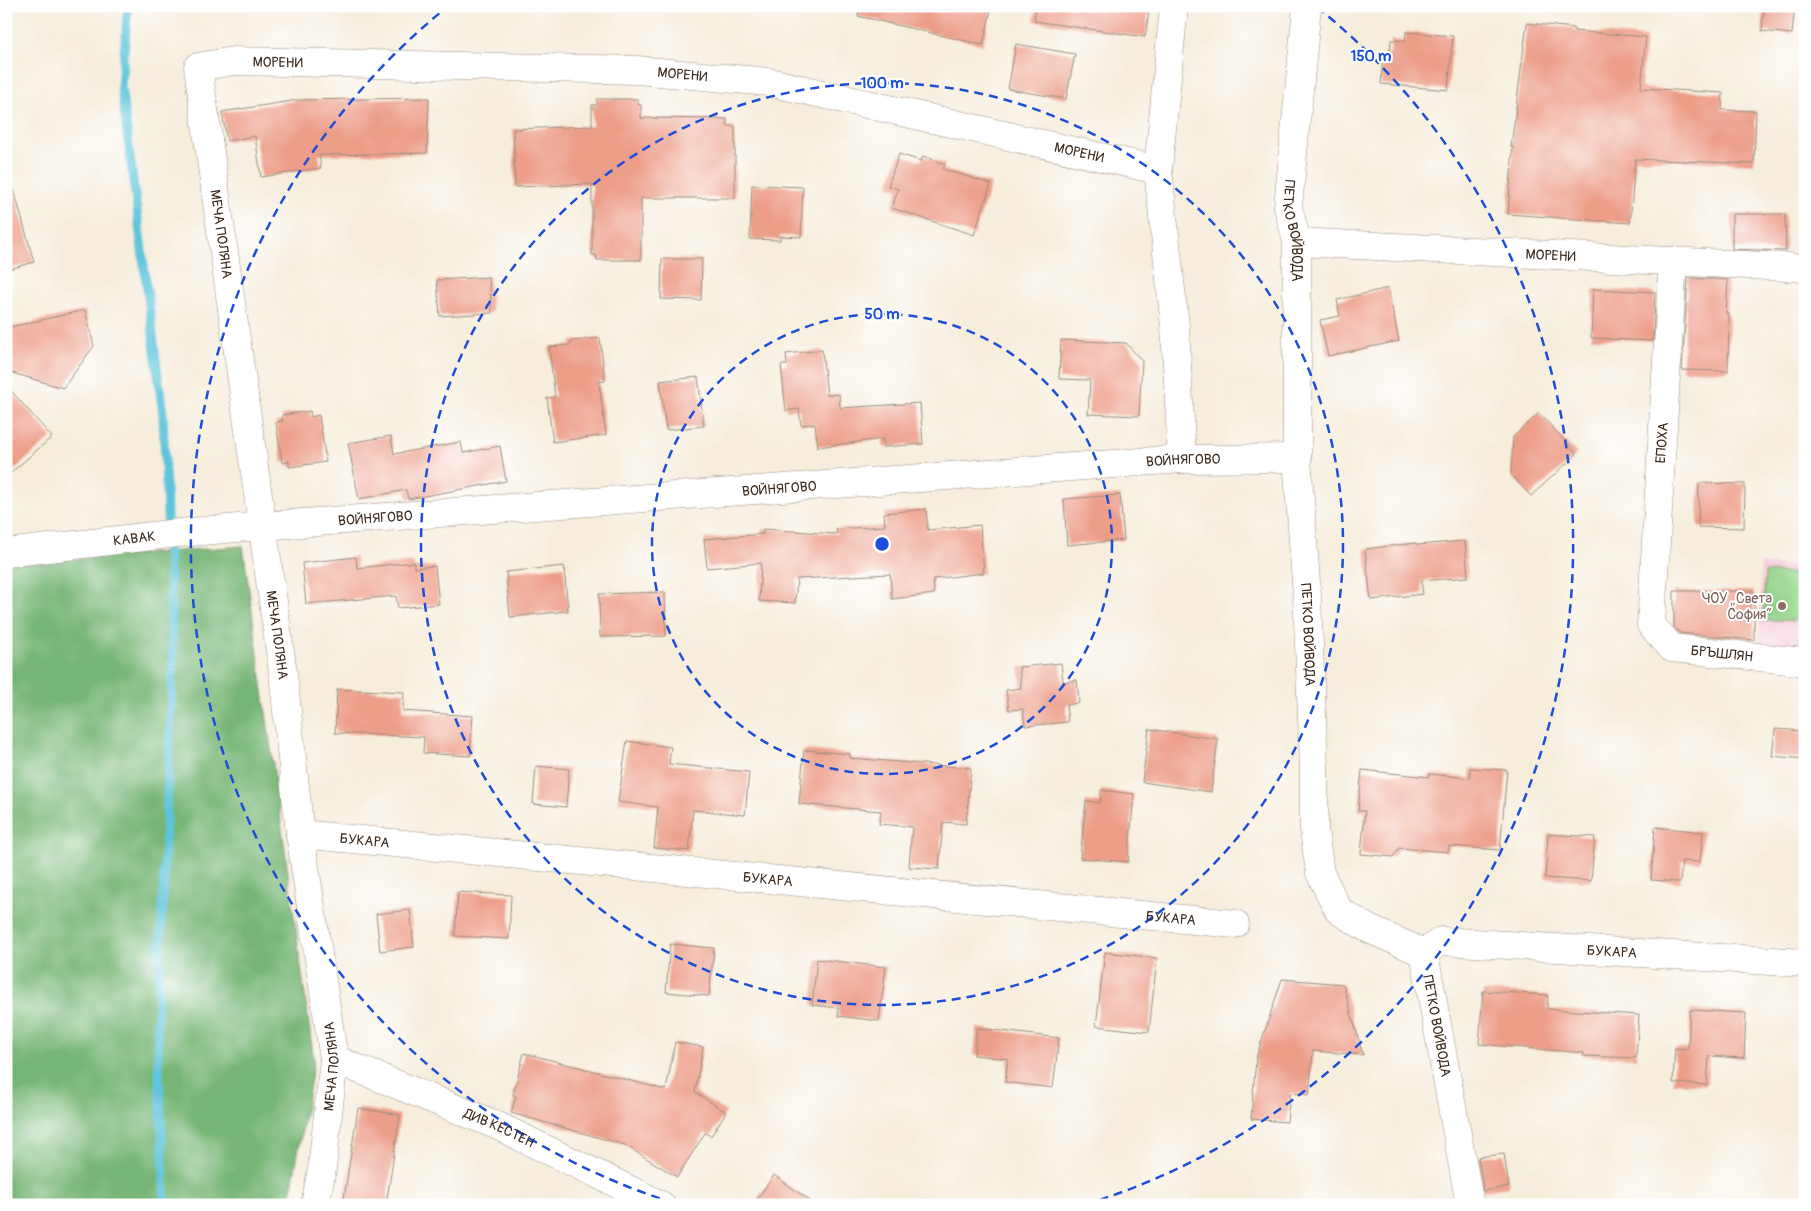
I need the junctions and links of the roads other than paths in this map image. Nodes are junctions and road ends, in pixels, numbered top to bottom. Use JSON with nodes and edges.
{"nodes":[{"id":1,"x":1174,"y":6,"type":"edge"},
{"id":2,"x":1307,"y":6,"type":"edge"},
{"id":3,"x":198,"y":67,"type":"joint"},
{"id":4,"x":1158,"y":170,"type":"junction"},
{"id":5,"x":1297,"y":242,"type":"junction"},
{"id":6,"x":1673,"y":261,"type":"junction"},
{"id":7,"x":1805,"y":268,"type":"edge"},
{"id":8,"x":1297,"y":458,"type":"junction"},
{"id":9,"x":1182,"y":459,"type":"junction"},
{"id":10,"x":262,"y":526,"type":"junction"},
{"id":11,"x":6,"y":554,"type":"edge"},
{"id":12,"x":1650,"y":624,"type":"joint"},
{"id":13,"x":1805,"y":662,"type":"edge"},
{"id":14,"x":300,"y":834,"type":"junction"},
{"id":15,"x":1235,"y":924,"type":"dead end"},
{"id":16,"x":1424,"y":953,"type":"junction"},
{"id":17,"x":1805,"y":963,"type":"edge"},
{"id":18,"x":334,"y":1059,"type":"junction"},
{"id":19,"x":315,"y":1205,"type":"edge"},
{"id":20,"x":661,"y":1205,"type":"edge"},
{"id":21,"x":1470,"y":1205,"type":"edge"}],
"edges":[{"from":1,"to":4,"type":"street"},
{"from":2,"to":5,"type":"street","name":"ПЕТКО ВОЙВОДА"},
{"from":3,"to":4,"type":"street","name":"МОРЕНИ"},
{"from":3,"to":10,"type":"street","name":"МЕЧА ПОЛЯНА"},
{"from":4,"to":9,"type":"street"},
{"from":5,"to":6,"type":"street","name":"МОРЕНИ"},
{"from":5,"to":8,"type":"street","name":"ПЕТКО ВОЙВОДА"},
{"from":6,"to":7,"type":"street","name":"МОРЕНИ"},
{"from":6,"to":12,"type":"street","name":"ЕПОХА"},
{"from":8,"to":9,"type":"street","name":"ВОЙНЯГОВО"},
{"from":8,"to":16,"type":"street","name":"ПЕТКО ВОЙВОДА"},
{"from":9,"to":10,"type":"street","name":"ВОЙНЯГОВО"},
{"from":10,"to":11,"type":"street","name":"КАВАК"},
{"from":10,"to":14,"type":"street","name":"МЕЧА ПОЛЯНА"},
{"from":12,"to":13,"type":"street","name":"БРЪШЛЯН"},
{"from":14,"to":15,"type":"street","name":"БУКАРА"},
{"from":14,"to":18,"type":"street","name":"МЕЧА ПОЛЯНА"},
{"from":16,"to":17,"type":"street","name":"БУКАРА"},
{"from":16,"to":21,"type":"street","name":"ПЕТКО ВОЙВОДА"},
{"from":18,"to":19,"type":"street","name":"МЕЧА ПОЛЯНА"},
{"from":18,"to":20,"type":"street","name":"ДИВ КЕСТЕН"}]}
